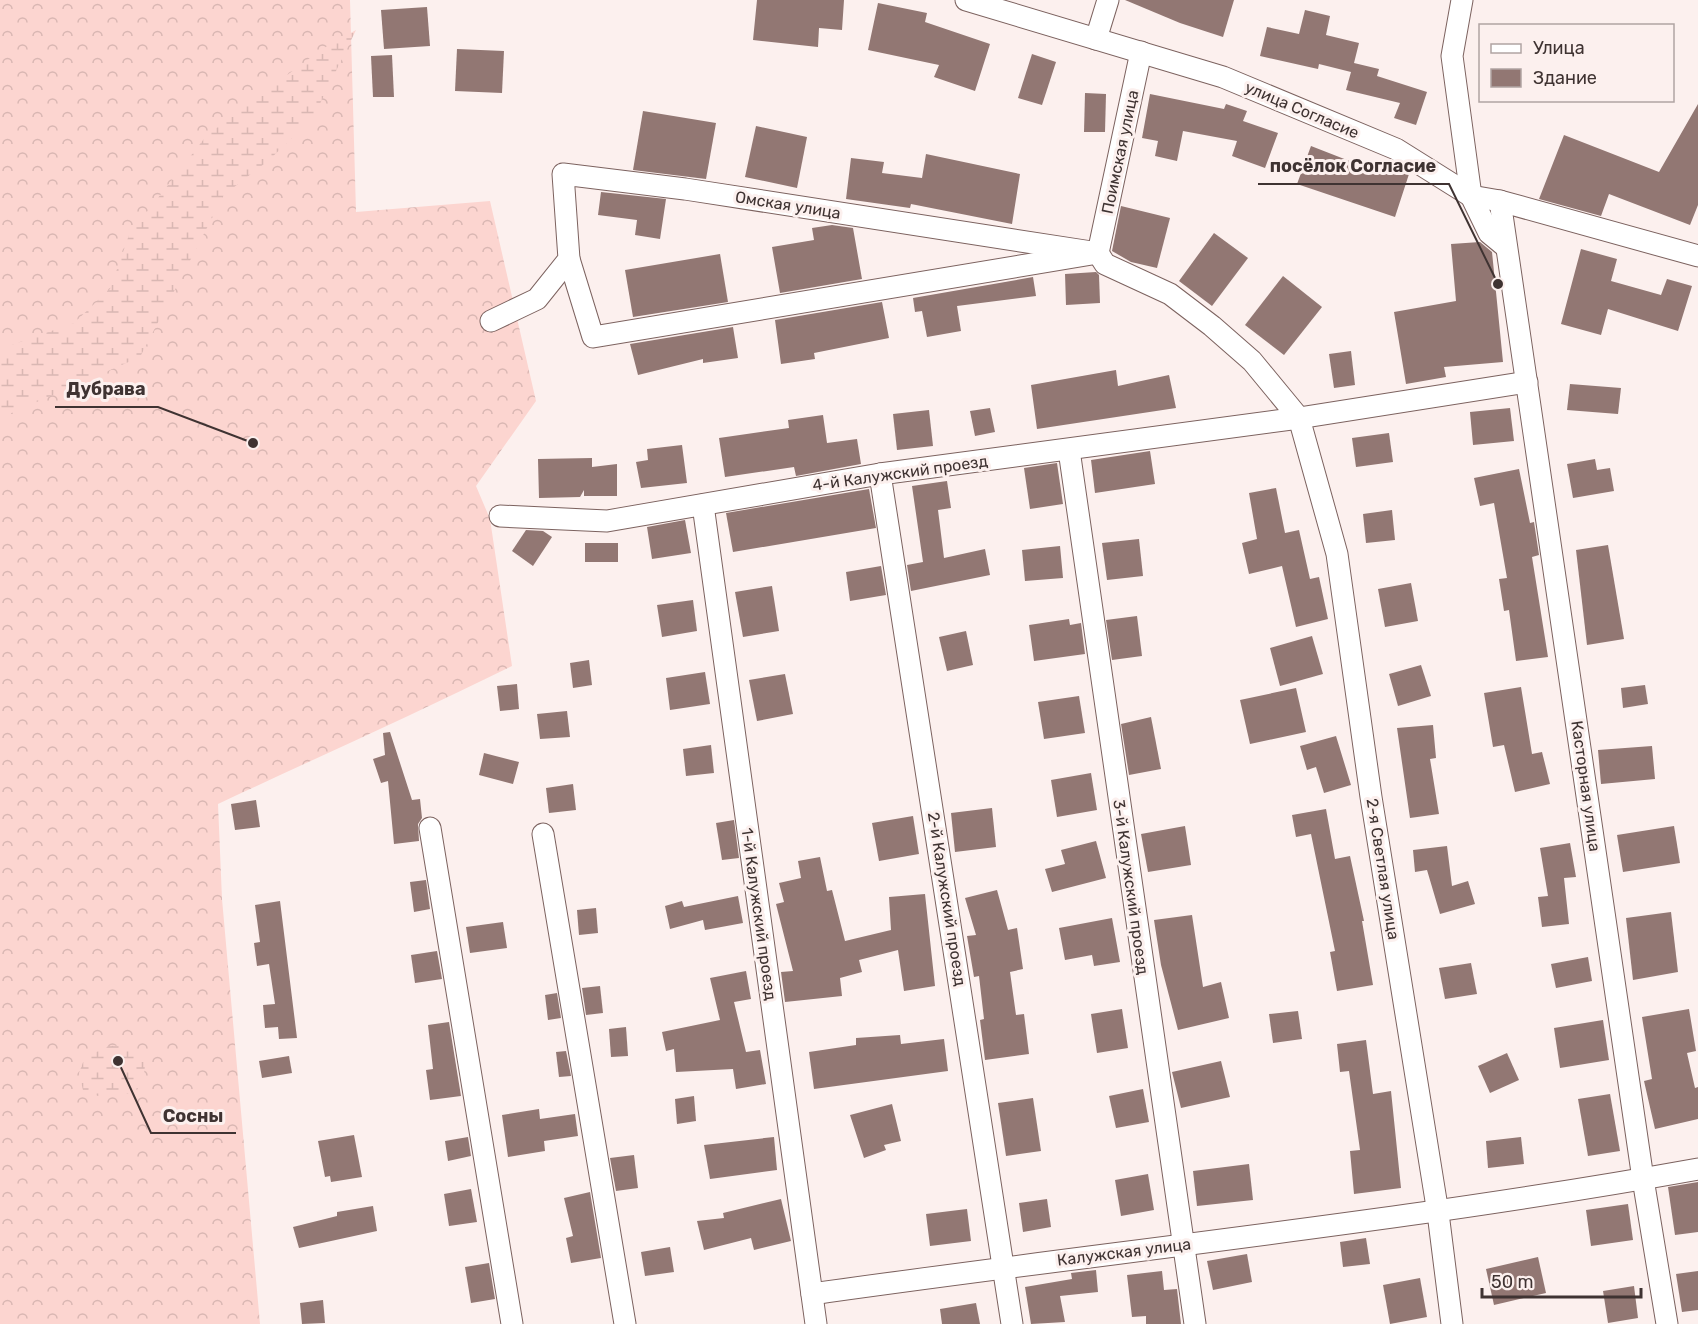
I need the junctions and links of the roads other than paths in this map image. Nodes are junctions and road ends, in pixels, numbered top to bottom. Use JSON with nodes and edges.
{"nodes":[{"id":1,"x":966,"y":0,"type":"edge"},
{"id":2,"x":1108,"y":0,"type":"edge"},
{"id":3,"x":1462,"y":0,"type":"edge"},
{"id":4,"x":1096,"y":39,"type":"junction"},
{"id":5,"x":1141,"y":52,"type":"junction"},
{"id":6,"x":1471,"y":196,"type":"junction"},
{"id":7,"x":1500,"y":201,"type":"junction"},
{"id":8,"x":1506,"y":247,"type":"junction"},
{"id":9,"x":1098,"y":253,"type":"junction"},
{"id":10,"x":1698,"y":256,"type":"edge"},
{"id":11,"x":569,"y":260,"type":"junction"},
{"id":12,"x":491,"y":321,"type":"dead end"},
{"id":13,"x":1527,"y":382,"type":"junction"},
{"id":14,"x":1299,"y":418,"type":"junction"},
{"id":15,"x":1069,"y":450,"type":"junction"},
{"id":16,"x":880,"y":474,"type":"junction"},
{"id":17,"x":702,"y":505,"type":"junction"},
{"id":18,"x":500,"y":516,"type":"dead end"},
{"id":19,"x":430,"y":828,"type":"dead end"},
{"id":20,"x":543,"y":834,"type":"dead end"},
{"id":21,"x":1698,"y":1169,"type":"edge"},
{"id":22,"x":1643,"y":1179,"type":"junction"},
{"id":23,"x":1438,"y":1213,"type":"junction"},
{"id":24,"x":1183,"y":1244,"type":"junction"},
{"id":25,"x":1004,"y":1267,"type":"junction"},
{"id":26,"x":812,"y":1294,"type":"junction"},
{"id":27,"x":512,"y":1324,"type":"edge"},
{"id":28,"x":625,"y":1324,"type":"edge"},
{"id":29,"x":816,"y":1324,"type":"edge"},
{"id":30,"x":1012,"y":1324,"type":"edge"},
{"id":31,"x":1196,"y":1324,"type":"edge"},
{"id":32,"x":1452,"y":1324,"type":"edge"},
{"id":33,"x":1667,"y":1324,"type":"edge"}],
"edges":[{"from":1,"to":4,"type":"street","name":"улица Согласие"},
{"from":2,"to":4,"type":"street"},
{"from":3,"to":6,"type":"street"},
{"from":4,"to":5,"type":"street","name":"улица Согласие"},
{"from":5,"to":6,"type":"street","name":"улица Согласие"},
{"from":5,"to":9,"type":"street","name":"Поимская улица"},
{"from":6,"to":7,"type":"street","name":"улица Согласие"},
{"from":6,"to":8,"type":"street"},
{"from":7,"to":8,"type":"street","name":"Касторная улица"},
{"from":7,"to":10,"type":"street","name":"улица Согласие"},
{"from":8,"to":13,"type":"street","name":"Касторная улица"},
{"from":9,"to":11,"type":"street","name":"Омская улица"},
{"from":9,"to":11,"type":"street","name":"Омская улица"},
{"from":9,"to":14,"type":"street","name":"Омская улица"},
{"from":11,"to":12,"type":"street"},
{"from":13,"to":14,"type":"street","name":"4-й Калужский проезд"},
{"from":13,"to":22,"type":"street","name":"Касторная улица"},
{"from":14,"to":15,"type":"street","name":"4-й Калужский проезд"},
{"from":14,"to":23,"type":"street","name":"2-я Светлая улица"},
{"from":15,"to":16,"type":"street","name":"4-й Калужский проезд"},
{"from":15,"to":24,"type":"street","name":"3-й Калужский проезд"},
{"from":16,"to":17,"type":"street","name":"4-й Калужский проезд"},
{"from":16,"to":25,"type":"street","name":"2-й Калужский проезд"},
{"from":17,"to":18,"type":"street","name":"4-й Калужский проезд"},
{"from":17,"to":26,"type":"street","name":"1-й Калужский проезд"},
{"from":19,"to":27,"type":"street"},
{"from":20,"to":28,"type":"street"},
{"from":21,"to":22,"type":"street","name":"Калужская улица"},
{"from":22,"to":23,"type":"street","name":"Калужская улица"},
{"from":22,"to":33,"type":"street","name":"Касторная улица"},
{"from":23,"to":24,"type":"street","name":"Калужская улица"},
{"from":23,"to":32,"type":"street","name":"2-я Светлая улица"},
{"from":24,"to":25,"type":"street","name":"Калужская улица"},
{"from":24,"to":31,"type":"street","name":"3-й Калужский проезд"},
{"from":25,"to":26,"type":"street","name":"Калужская улица"},
{"from":25,"to":30,"type":"street","name":"2-й Калужский проезд"},
{"from":26,"to":29,"type":"street","name":"1-й Калужский проезд"}]}
